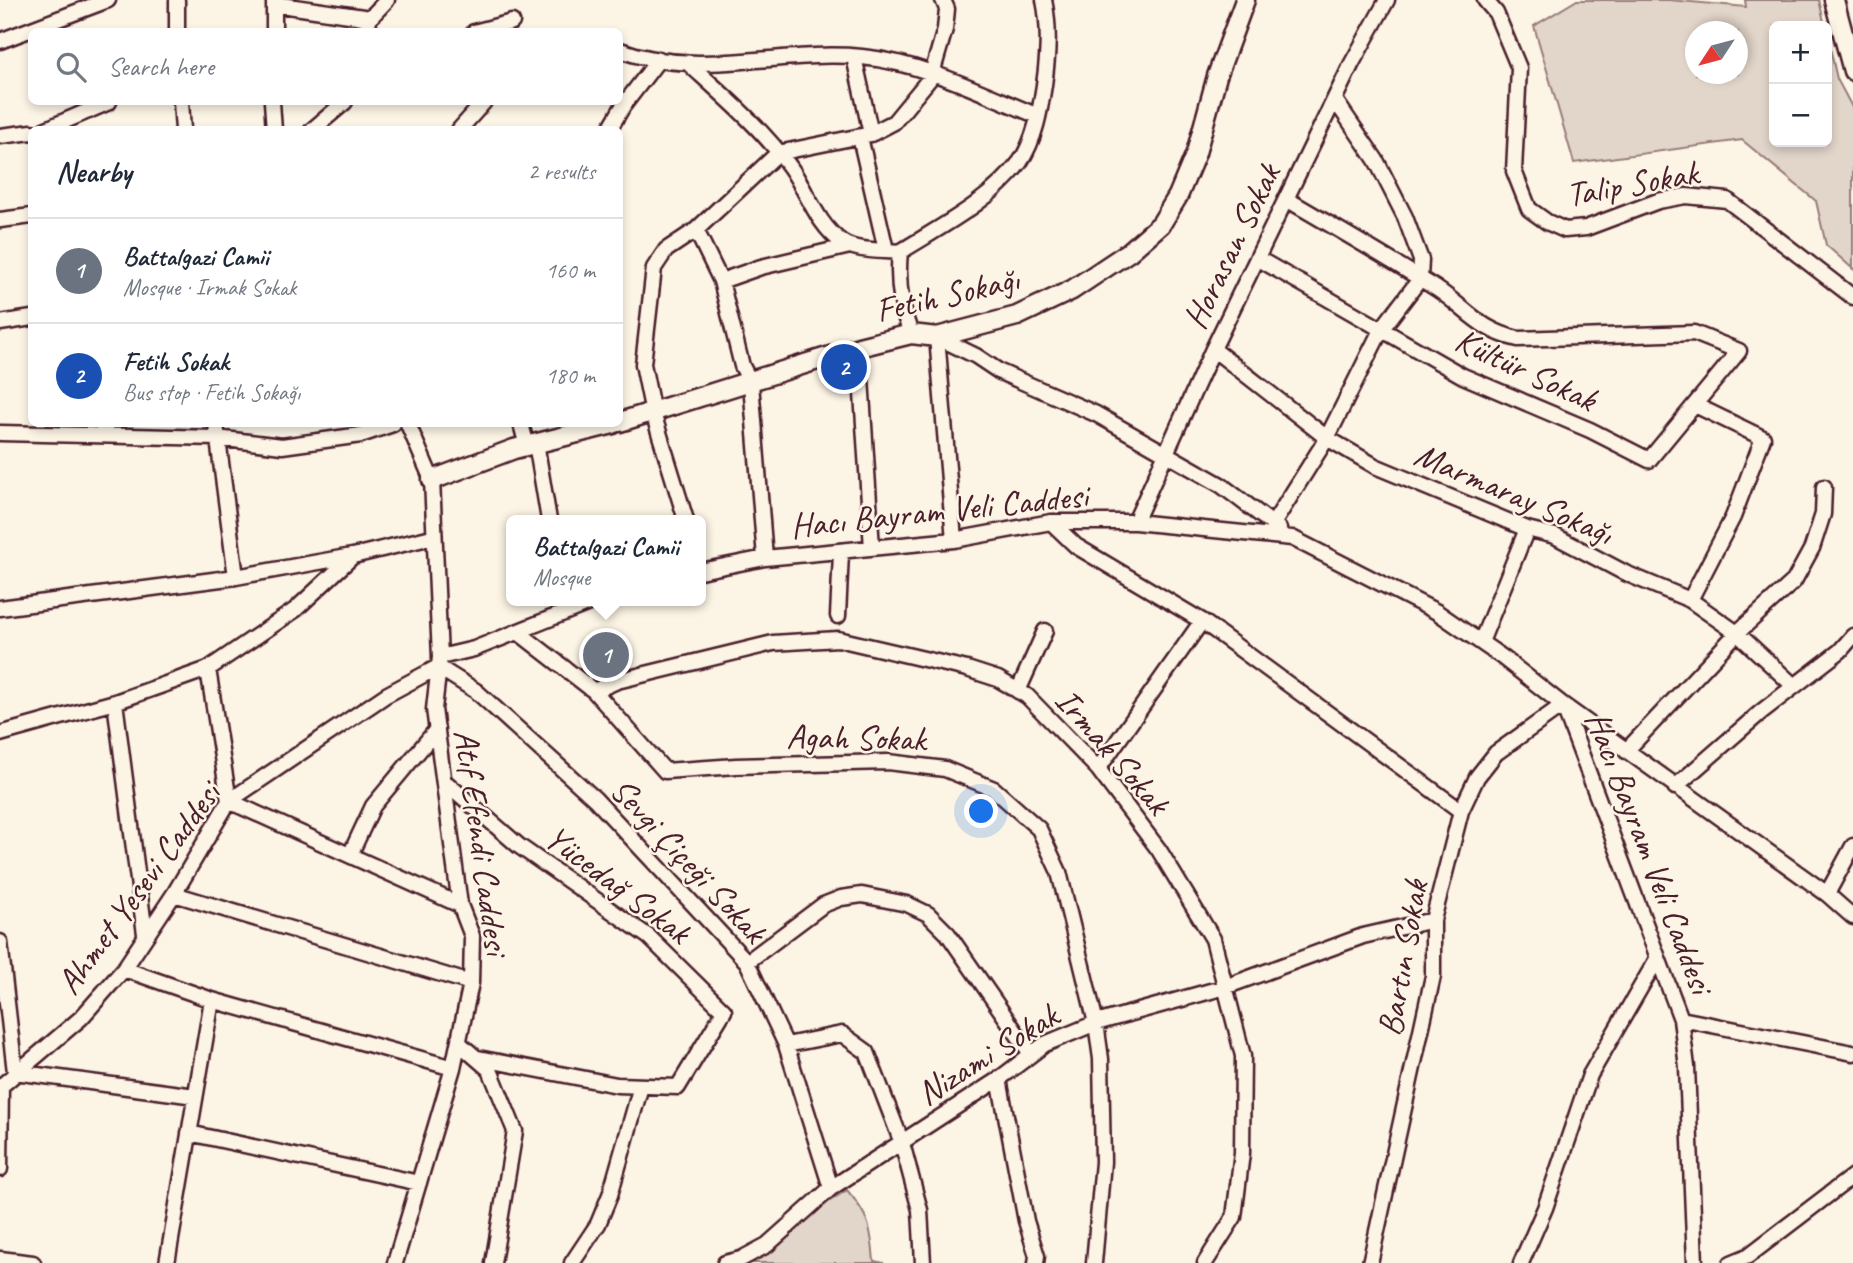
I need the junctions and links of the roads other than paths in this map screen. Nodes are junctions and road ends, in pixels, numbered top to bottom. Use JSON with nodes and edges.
{"nodes":[{"id":1,"x":108,"y":0,"type":"edge"},
{"id":2,"x":177,"y":0,"type":"edge"},
{"id":3,"x":387,"y":0,"type":"edge"},
{"id":4,"x":943,"y":0,"type":"edge"},
{"id":5,"x":1044,"y":0,"type":"edge"},
{"id":6,"x":1245,"y":0,"type":"edge"},
{"id":7,"x":1387,"y":0,"type":"edge"},
{"id":8,"x":1485,"y":0,"type":"edge"},
{"id":9,"x":1834,"y":0,"type":"edge"},
{"id":10,"x":274,"y":2,"type":"edge"},
{"id":11,"x":371,"y":25,"type":"edge"},
{"id":12,"x":34,"y":28,"type":"edge"},
{"id":13,"x":177,"y":28,"type":"edge"},
{"id":14,"x":274,"y":28,"type":"edge"},
{"id":15,"x":28,"y":30,"type":"edge"},
{"id":16,"x":0,"y":41,"type":"edge"},
{"id":17,"x":623,"y":51,"type":"edge"},
{"id":18,"x":854,"y":57,"type":"junction"},
{"id":19,"x":659,"y":59,"type":"junction"},
{"id":20,"x":688,"y":63,"type":"junction"},
{"id":21,"x":1853,"y":71,"type":"edge"},
{"id":22,"x":933,"y":73,"type":"junction"},
{"id":23,"x":1335,"y":100,"type":"junction"},
{"id":24,"x":102,"y":105,"type":"edge"},
{"id":25,"x":181,"y":105,"type":"edge"},
{"id":26,"x":272,"y":105,"type":"edge"},
{"id":27,"x":341,"y":105,"type":"edge"},
{"id":28,"x":481,"y":105,"type":"edge"},
{"id":29,"x":1038,"y":116,"type":"junction"},
{"id":30,"x":53,"y":126,"type":"edge"},
{"id":31,"x":183,"y":126,"type":"edge"},
{"id":32,"x":274,"y":126,"type":"edge"},
{"id":33,"x":317,"y":126,"type":"edge"},
{"id":34,"x":463,"y":126,"type":"edge"},
{"id":35,"x":611,"y":126,"type":"edge"},
{"id":36,"x":28,"y":132,"type":"edge"},
{"id":37,"x":865,"y":135,"type":"junction"},
{"id":38,"x":0,"y":136,"type":"edge"},
{"id":39,"x":778,"y":153,"type":"junction"},
{"id":40,"x":1288,"y":200,"type":"junction"},
{"id":41,"x":28,"y":216,"type":"edge"},
{"id":42,"x":0,"y":220,"type":"edge"},
{"id":43,"x":696,"y":230,"type":"junction"},
{"id":44,"x":850,"y":246,"type":"junction"},
{"id":45,"x":893,"y":251,"type":"junction"},
{"id":46,"x":1257,"y":258,"type":"junction"},
{"id":47,"x":1420,"y":279,"type":"junction"},
{"id":48,"x":721,"y":281,"type":"junction"},
{"id":49,"x":1853,"y":297,"type":"edge"},
{"id":50,"x":28,"y":319,"type":"edge"},
{"id":51,"x":0,"y":323,"type":"edge"},
{"id":52,"x":1381,"y":330,"type":"junction"},
{"id":53,"x":911,"y":334,"type":"junction"},
{"id":54,"x":937,"y":337,"type":"junction"},
{"id":55,"x":859,"y":347,"type":"junction"},
{"id":56,"x":1213,"y":349,"type":"junction"},
{"id":57,"x":751,"y":383,"type":"junction"},
{"id":58,"x":1695,"y":405,"type":"junction"},
{"id":59,"x":653,"y":413,"type":"junction"},
{"id":60,"x":623,"y":421,"type":"edge"},
{"id":61,"x":384,"y":427,"type":"edge"},
{"id":62,"x":409,"y":427,"type":"edge"},
{"id":63,"x":522,"y":427,"type":"edge"},
{"id":64,"x":601,"y":427,"type":"edge"},
{"id":65,"x":216,"y":431,"type":"edge"},
{"id":66,"x":0,"y":433,"type":"edge"},
{"id":67,"x":1327,"y":438,"type":"junction"},
{"id":68,"x":531,"y":444,"type":"junction"},
{"id":69,"x":1165,"y":454,"type":"junction"},
{"id":70,"x":432,"y":481,"type":"junction"},
{"id":71,"x":1824,"y":487,"type":"dead end"},
{"id":72,"x":548,"y":515,"type":"edge"},
{"id":73,"x":684,"y":515,"type":"edge"},
{"id":74,"x":1051,"y":522,"type":"junction"},
{"id":75,"x":1135,"y":522,"type":"junction"},
{"id":76,"x":1273,"y":524,"type":"junction"},
{"id":77,"x":1527,"y":529,"type":"junction"},
{"id":78,"x":432,"y":537,"type":"junction"},
{"id":79,"x":1292,"y":538,"type":"junction"},
{"id":80,"x":954,"y":540,"type":"junction"},
{"id":81,"x":872,"y":548,"type":"junction"},
{"id":82,"x":841,"y":553,"type":"junction"},
{"id":83,"x":353,"y":556,"type":"junction"},
{"id":84,"x":765,"y":558,"type":"junction"},
{"id":85,"x":706,"y":566,"type":"edge"},
{"id":86,"x":236,"y":577,"type":"junction"},
{"id":87,"x":1690,"y":600,"type":"junction"},
{"id":88,"x":564,"y":606,"type":"edge"},
{"id":89,"x":0,"y":608,"type":"edge"},
{"id":90,"x":838,"y":616,"type":"dead end"},
{"id":91,"x":1202,"y":621,"type":"junction"},
{"id":92,"x":1045,"y":631,"type":"dead end"},
{"id":93,"x":518,"y":632,"type":"junction"},
{"id":94,"x":1737,"y":633,"type":"junction"},
{"id":95,"x":1853,"y":636,"type":"edge"},
{"id":96,"x":1481,"y":642,"type":"junction"},
{"id":97,"x":439,"y":662,"type":"junction"},
{"id":98,"x":208,"y":669,"type":"junction"},
{"id":99,"x":1794,"y":686,"type":"junction"},
{"id":100,"x":594,"y":691,"type":"junction"},
{"id":101,"x":1018,"y":691,"type":"junction"},
{"id":102,"x":115,"y":702,"type":"junction"},
{"id":103,"x":1563,"y":705,"type":"junction"},
{"id":104,"x":437,"y":729,"type":"junction"},
{"id":105,"x":0,"y":734,"type":"edge"},
{"id":106,"x":1626,"y":751,"type":"junction"},
{"id":107,"x":1098,"y":769,"type":"junction"},
{"id":108,"x":444,"y":781,"type":"junction"},
{"id":109,"x":1675,"y":787,"type":"junction"},
{"id":110,"x":229,"y":801,"type":"junction"},
{"id":111,"x":1461,"y":811,"type":"junction"},
{"id":112,"x":1853,"y":846,"type":"edge"},
{"id":113,"x":350,"y":855,"type":"junction"},
{"id":114,"x":174,"y":894,"type":"junction"},
{"id":115,"x":1827,"y":894,"type":"junction"},
{"id":116,"x":460,"y":905,"type":"junction"},
{"id":117,"x":1853,"y":917,"type":"edge"},
{"id":118,"x":1433,"y":920,"type":"junction"},
{"id":119,"x":145,"y":934,"type":"junction"},
{"id":120,"x":0,"y":942,"type":"edge"},
{"id":121,"x":1657,"y":959,"type":"junction"},
{"id":122,"x":747,"y":962,"type":"junction"},
{"id":123,"x":124,"y":969,"type":"junction"},
{"id":124,"x":471,"y":983,"type":"junction"},
{"id":125,"x":1225,"y":987,"type":"junction"},
{"id":126,"x":212,"y":1000,"type":"junction"},
{"id":127,"x":1681,"y":1019,"type":"junction"},
{"id":128,"x":1096,"y":1023,"type":"junction"},
{"id":129,"x":459,"y":1043,"type":"junction"},
{"id":130,"x":786,"y":1045,"type":"junction"},
{"id":131,"x":1853,"y":1053,"type":"edge"},
{"id":132,"x":1031,"y":1054,"type":"junction"},
{"id":133,"x":478,"y":1058,"type":"junction"},
{"id":134,"x":453,"y":1068,"type":"junction"},
{"id":135,"x":16,"y":1072,"type":"junction"},
{"id":136,"x":999,"y":1079,"type":"junction"},
{"id":137,"x":641,"y":1086,"type":"junction"},
{"id":138,"x":0,"y":1087,"type":"edge"},
{"id":139,"x":195,"y":1096,"type":"junction"},
{"id":140,"x":189,"y":1133,"type":"junction"},
{"id":141,"x":902,"y":1143,"type":"junction"},
{"id":142,"x":0,"y":1169,"type":"edge"},
{"id":143,"x":1853,"y":1176,"type":"edge"},
{"id":144,"x":419,"y":1183,"type":"junction"},
{"id":145,"x":831,"y":1188,"type":"junction"},
{"id":146,"x":0,"y":1259,"type":"edge"},
{"id":147,"x":33,"y":1263,"type":"edge"},
{"id":148,"x":167,"y":1263,"type":"edge"},
{"id":149,"x":395,"y":1263,"type":"edge"},
{"id":150,"x":493,"y":1263,"type":"edge"},
{"id":151,"x":572,"y":1263,"type":"edge"},
{"id":152,"x":725,"y":1263,"type":"edge"},
{"id":153,"x":923,"y":1263,"type":"edge"},
{"id":154,"x":1035,"y":1263,"type":"edge"},
{"id":155,"x":1094,"y":1263,"type":"edge"},
{"id":156,"x":1205,"y":1263,"type":"edge"},
{"id":157,"x":1370,"y":1263,"type":"edge"},
{"id":158,"x":1521,"y":1263,"type":"edge"},
{"id":159,"x":1695,"y":1263,"type":"edge"},
{"id":160,"x":1731,"y":1263,"type":"edge"}],
"edges":[{"from":1,"to":12,"type":"street"},
{"from":2,"to":13,"type":"street"},
{"from":3,"to":11,"type":"street"},
{"from":4,"to":22,"type":"street"},
{"from":5,"to":29,"type":"street"},
{"from":6,"to":54,"type":"street","name":"Fetih Sokağı"},
{"from":7,"to":23,"type":"street","name":"Horasan Sokak"},
{"from":8,"to":49,"type":"street","name":"Talip Sokak"},
{"from":9,"to":21,"type":"street"},
{"from":10,"to":11,"type":"street"},
{"from":10,"to":14,"type":"street"},
{"from":15,"to":16,"type":"street"},
{"from":17,"to":19,"type":"street"},
{"from":18,"to":20,"type":"street"},
{"from":18,"to":22,"type":"street"},
{"from":18,"to":37,"type":"street"},
{"from":19,"to":20,"type":"street"},
{"from":19,"to":35,"type":"street"},
{"from":20,"to":39,"type":"street"},
{"from":22,"to":29,"type":"street"},
{"from":22,"to":37,"type":"street"},
{"from":23,"to":40,"type":"street","name":"Horasan Sokak"},
{"from":23,"to":47,"type":"street"},
{"from":24,"to":30,"type":"street"},
{"from":25,"to":31,"type":"street"},
{"from":26,"to":32,"type":"street"},
{"from":27,"to":33,"type":"street"},
{"from":28,"to":34,"type":"street"},
{"from":29,"to":45,"type":"street"},
{"from":36,"to":38,"type":"street"},
{"from":37,"to":39,"type":"street"},
{"from":37,"to":45,"type":"street"},
{"from":39,"to":43,"type":"street"},
{"from":39,"to":44,"type":"street"},
{"from":40,"to":46,"type":"street","name":"Horasan Sokak"},
{"from":40,"to":47,"type":"street"},
{"from":41,"to":42,"type":"street"},
{"from":43,"to":48,"type":"street"},
{"from":43,"to":59,"type":"street"},
{"from":44,"to":45,"type":"street"},
{"from":44,"to":48,"type":"street"},
{"from":45,"to":53,"type":"street"},
{"from":46,"to":52,"type":"street","name":"Kültür Sokak"},
{"from":46,"to":56,"type":"street","name":"Horasan Sokak"},
{"from":47,"to":52,"type":"street"},
{"from":47,"to":58,"type":"street","name":"Kültür Sokak"},
{"from":48,"to":57,"type":"street"},
{"from":50,"to":51,"type":"street"},
{"from":52,"to":58,"type":"street","name":"Kültür Sokak"},
{"from":52,"to":67,"type":"street"},
{"from":53,"to":54,"type":"street","name":"Fetih Sokağı"},
{"from":53,"to":55,"type":"street","name":"Fetih Sokağı"},
{"from":54,"to":69,"type":"street"},
{"from":54,"to":80,"type":"street"},
{"from":55,"to":57,"type":"street","name":"Fetih Sokağı"},
{"from":55,"to":81,"type":"street"},
{"from":56,"to":67,"type":"street","name":"Marmaray Sokağı"},
{"from":56,"to":69,"type":"street","name":"Horasan Sokak"},
{"from":57,"to":59,"type":"street","name":"Fetih Sokağı"},
{"from":57,"to":84,"type":"street"},
{"from":58,"to":87,"type":"street"},
{"from":59,"to":60,"type":"street","name":"Fetih Sokağı"},
{"from":59,"to":73,"type":"street"},
{"from":61,"to":65,"type":"street"},
{"from":62,"to":70,"type":"street","name":"Atıf Efendi Caddesi"},
{"from":63,"to":68,"type":"street"},
{"from":64,"to":68,"type":"street"},
{"from":65,"to":66,"type":"street"},
{"from":65,"to":86,"type":"street"},
{"from":67,"to":76,"type":"street"},
{"from":67,"to":77,"type":"street","name":"Marmaray Sokağı"},
{"from":68,"to":70,"type":"street"},
{"from":68,"to":72,"type":"street"},
{"from":69,"to":75,"type":"street","name":"Horasan Sokak"},
{"from":69,"to":76,"type":"street"},
{"from":70,"to":78,"type":"street","name":"Atıf Efendi Caddesi"},
{"from":71,"to":94,"type":"street"},
{"from":74,"to":75,"type":"street","name":"Hacı Bayram Veli Caddesi"},
{"from":74,"to":80,"type":"street","name":"Hacı Bayram Veli Caddesi"},
{"from":74,"to":91,"type":"street"},
{"from":75,"to":79,"type":"street","name":"Hacı Bayram Veli Caddesi"},
{"from":76,"to":79,"type":"street"},
{"from":77,"to":87,"type":"street","name":"Marmaray Sokağı"},
{"from":77,"to":96,"type":"street"},
{"from":78,"to":83,"type":"street"},
{"from":78,"to":97,"type":"street","name":"Atıf Efendi Caddesi"},
{"from":79,"to":96,"type":"street","name":"Hacı Bayram Veli Caddesi"},
{"from":80,"to":81,"type":"street","name":"Hacı Bayram Veli Caddesi"},
{"from":81,"to":82,"type":"street","name":"Hacı Bayram Veli Caddesi"},
{"from":82,"to":84,"type":"street","name":"Hacı Bayram Veli Caddesi"},
{"from":82,"to":90,"type":"street"},
{"from":83,"to":86,"type":"street"},
{"from":83,"to":98,"type":"street"},
{"from":84,"to":85,"type":"street","name":"Hacı Bayram Veli Caddesi"},
{"from":86,"to":89,"type":"street"},
{"from":87,"to":94,"type":"street","name":"Marmaray Sokağı"},
{"from":88,"to":93,"type":"street"},
{"from":91,"to":107,"type":"street"},
{"from":91,"to":111,"type":"street"},
{"from":92,"to":101,"type":"street"},
{"from":93,"to":97,"type":"street"},
{"from":93,"to":100,"type":"street","name":"Agah Sokak"},
{"from":94,"to":99,"type":"street","name":"Marmaray Sokağı"},
{"from":94,"to":106,"type":"street"},
{"from":95,"to":99,"type":"street"},
{"from":96,"to":103,"type":"street","name":"Hacı Bayram Veli Caddesi"},
{"from":97,"to":104,"type":"street","name":"Atıf Efendi Caddesi"},
{"from":97,"to":110,"type":"street","name":"Ahmet Yesevi Caddesi"},
{"from":97,"to":122,"type":"street","name":"Sevgi Çiçeği Sokak"},
{"from":98,"to":102,"type":"street"},
{"from":98,"to":110,"type":"street"},
{"from":99,"to":109,"type":"street"},
{"from":100,"to":101,"type":"street","name":"Irmak Sokak"},
{"from":100,"to":128,"type":"street","name":"Agah Sokak"},
{"from":101,"to":107,"type":"street","name":"Irmak Sokak"},
{"from":102,"to":105,"type":"street"},
{"from":102,"to":119,"type":"street"},
{"from":103,"to":106,"type":"street"},
{"from":103,"to":111,"type":"street","name":"Bartın Sokak"},
{"from":103,"to":121,"type":"street","name":"Hacı Bayram Veli Caddesi"},
{"from":104,"to":108,"type":"street","name":"Atıf Efendi Caddesi"},
{"from":104,"to":113,"type":"street"},
{"from":106,"to":109,"type":"street"},
{"from":107,"to":125,"type":"street","name":"Irmak Sokak"},
{"from":108,"to":116,"type":"street","name":"Atıf Efendi Caddesi"},
{"from":108,"to":137,"type":"street","name":"Yücedağ Sokak"},
{"from":109,"to":115,"type":"street"},
{"from":110,"to":113,"type":"street"},
{"from":110,"to":114,"type":"street","name":"Ahmet Yesevi Caddesi"},
{"from":111,"to":118,"type":"street","name":"Bartın Sokak"},
{"from":112,"to":115,"type":"street"},
{"from":113,"to":116,"type":"street"},
{"from":114,"to":119,"type":"street","name":"Ahmet Yesevi Caddesi"},
{"from":114,"to":124,"type":"street"},
{"from":115,"to":117,"type":"street"},
{"from":116,"to":124,"type":"street","name":"Atıf Efendi Caddesi"},
{"from":118,"to":125,"type":"street","name":"Nizami Sokak"},
{"from":118,"to":157,"type":"street","name":"Bartın Sokak"},
{"from":119,"to":123,"type":"street","name":"Ahmet Yesevi Caddesi"},
{"from":120,"to":135,"type":"street"},
{"from":121,"to":127,"type":"street","name":"Hacı Bayram Veli Caddesi"},
{"from":121,"to":158,"type":"street"},
{"from":122,"to":130,"type":"street","name":"Sevgi Çiçeği Sokak"},
{"from":122,"to":132,"type":"street"},
{"from":123,"to":126,"type":"street"},
{"from":123,"to":135,"type":"street","name":"Ahmet Yesevi Caddesi"},
{"from":124,"to":129,"type":"street","name":"Atıf Efendi Caddesi"},
{"from":125,"to":128,"type":"street","name":"Nizami Sokak"},
{"from":125,"to":156,"type":"street","name":"Irmak Sokak"},
{"from":126,"to":134,"type":"street"},
{"from":126,"to":139,"type":"street"},
{"from":127,"to":131,"type":"street"},
{"from":127,"to":159,"type":"street","name":"Hacı Bayram Veli Caddesi"},
{"from":128,"to":132,"type":"street","name":"Nizami Sokak"},
{"from":128,"to":155,"type":"street","name":"Agah Sokak"},
{"from":129,"to":133,"type":"street"},
{"from":129,"to":134,"type":"street","name":"Atıf Efendi Caddesi"},
{"from":130,"to":141,"type":"street"},
{"from":130,"to":145,"type":"street","name":"Sevgi Çiçeği Sokak"},
{"from":132,"to":136,"type":"street","name":"Nizami Sokak"},
{"from":133,"to":137,"type":"street","name":"Yücedağ Sokak"},
{"from":133,"to":150,"type":"street"},
{"from":134,"to":144,"type":"street","name":"Atıf Efendi Caddesi"},
{"from":135,"to":138,"type":"street","name":"Ahmet Yesevi Caddesi"},
{"from":135,"to":139,"type":"street"},
{"from":136,"to":141,"type":"street","name":"Nizami Sokak"},
{"from":136,"to":154,"type":"street"},
{"from":137,"to":151,"type":"street"},
{"from":138,"to":142,"type":"street"},
{"from":139,"to":140,"type":"street"},
{"from":140,"to":144,"type":"street"},
{"from":140,"to":148,"type":"street"},
{"from":141,"to":145,"type":"street","name":"Nizami Sokak"},
{"from":141,"to":153,"type":"street"},
{"from":143,"to":160,"type":"street"},
{"from":144,"to":149,"type":"street","name":"Atıf Efendi Caddesi"},
{"from":145,"to":152,"type":"street","name":"Nizami Sokak"},
{"from":146,"to":147,"type":"street"}]}
